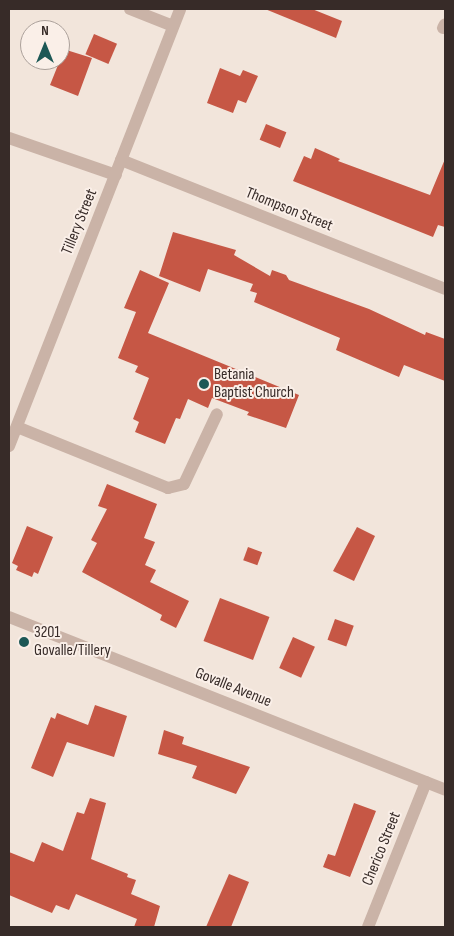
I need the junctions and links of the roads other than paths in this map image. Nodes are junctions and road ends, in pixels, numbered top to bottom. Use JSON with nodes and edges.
{"nodes":[{"id":1,"x":130,"y":9,"type":"edge"},
{"id":2,"x":180,"y":9,"type":"edge"},
{"id":3,"x":174,"y":26,"type":"junction"},
{"id":4,"x":9,"y":138,"type":"edge"},
{"id":5,"x":122,"y":160,"type":"junction"},
{"id":6,"x":116,"y":175,"type":"junction"},
{"id":7,"x":445,"y":289,"type":"edge"},
{"id":8,"x":217,"y":414,"type":"dead end"},
{"id":9,"x":16,"y":427,"type":"junction"},
{"id":10,"x":9,"y":446,"type":"edge"},
{"id":11,"x":9,"y":617,"type":"edge"},
{"id":12,"x":426,"y":782,"type":"junction"},
{"id":13,"x":445,"y":790,"type":"edge"},
{"id":14,"x":368,"y":927,"type":"edge"}],
"edges":[{"from":1,"to":3,"type":"street"},
{"from":2,"to":3,"type":"street","name":"Tillery Street"},
{"from":3,"to":5,"type":"street","name":"Tillery Street"},
{"from":4,"to":6,"type":"street"},
{"from":5,"to":6,"type":"street","name":"Tillery Street"},
{"from":5,"to":7,"type":"street","name":"Thompson Street"},
{"from":6,"to":9,"type":"street","name":"Tillery Street"},
{"from":8,"to":9,"type":"street"},
{"from":9,"to":10,"type":"street","name":"Tillery Street"},
{"from":11,"to":12,"type":"street","name":"Govalle Avenue"},
{"from":12,"to":13,"type":"street","name":"Govalle Avenue"},
{"from":12,"to":14,"type":"street","name":"Cherico Street"}]}
